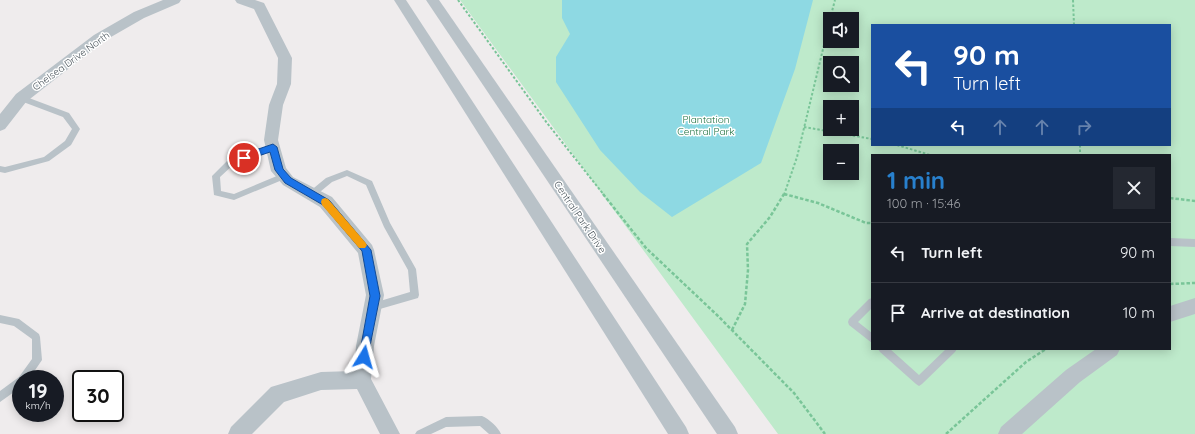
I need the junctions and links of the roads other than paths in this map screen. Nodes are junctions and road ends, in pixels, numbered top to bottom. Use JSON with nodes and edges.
{"nodes":[{"id":1,"x":175,"y":0,"type":"edge"},
{"id":2,"x":400,"y":0,"type":"edge"},
{"id":3,"x":432,"y":0,"type":"edge"},
{"id":4,"x":247,"y":1,"type":"edge"},
{"id":5,"x":21,"y":98,"type":"junction"},
{"id":6,"x":0,"y":125,"type":"edge"},
{"id":7,"x":273,"y":147,"type":"junction"},
{"id":8,"x":0,"y":169,"type":"edge"},
{"id":9,"x":284,"y":176,"type":"junction"},
{"id":10,"x":312,"y":194,"type":"junction"},
{"id":11,"x":1171,"y":242,"type":"edge"},
{"id":12,"x":1195,"y":243,"type":"edge"},
{"id":13,"x":871,"y":303,"type":"edge"},
{"id":14,"x":1195,"y":306,"type":"edge"},
{"id":15,"x":373,"y":307,"type":"junction"},
{"id":16,"x":1171,"y":314,"type":"edge"},
{"id":17,"x":0,"y":319,"type":"edge"},
{"id":18,"x":871,"y":338,"type":"edge"},
{"id":19,"x":884,"y":350,"type":"edge"},
{"id":20,"x":951,"y":350,"type":"edge"},
{"id":21,"x":1110,"y":350,"type":"edge"},
{"id":22,"x":30,"y":370,"type":"edge"},
{"id":23,"x":362,"y":380,"type":"junction"},
{"id":24,"x":12,"y":388,"type":"edge"},
{"id":25,"x":0,"y":397,"type":"edge"},
{"id":26,"x":238,"y":434,"type":"edge"},
{"id":27,"x":390,"y":434,"type":"edge"},
{"id":28,"x":420,"y":434,"type":"edge"},
{"id":29,"x":496,"y":434,"type":"edge"},
{"id":30,"x":679,"y":434,"type":"edge"},
{"id":31,"x":728,"y":434,"type":"edge"},
{"id":32,"x":1008,"y":434,"type":"edge"}],
"edges":[{"from":1,"to":5,"type":"street","name":"Chelsea Drive North"},
{"from":2,"to":30,"type":"street"},
{"from":3,"to":31,"type":"street","name":"Central Park Drive"},
{"from":4,"to":7,"type":"street"},
{"from":5,"to":6,"type":"street","name":"Chelsea Drive North"},
{"from":5,"to":8,"type":"lane"},
{"from":7,"to":9,"type":"street"},
{"from":7,"to":9,"type":"lane"},
{"from":9,"to":10,"type":"street"},
{"from":10,"to":15,"type":"street"},
{"from":10,"to":15,"type":"lane"},
{"from":11,"to":12,"type":"lane"},
{"from":13,"to":18,"type":"lane"},
{"from":14,"to":16,"type":"street"},
{"from":15,"to":23,"type":"street"},
{"from":17,"to":22,"type":"lane"},
{"from":19,"to":20,"type":"lane"},
{"from":21,"to":32,"type":"street"},
{"from":23,"to":26,"type":"street"},
{"from":23,"to":27,"type":"street"},
{"from":24,"to":25,"type":"lane"},
{"from":28,"to":29,"type":"lane"}]}
